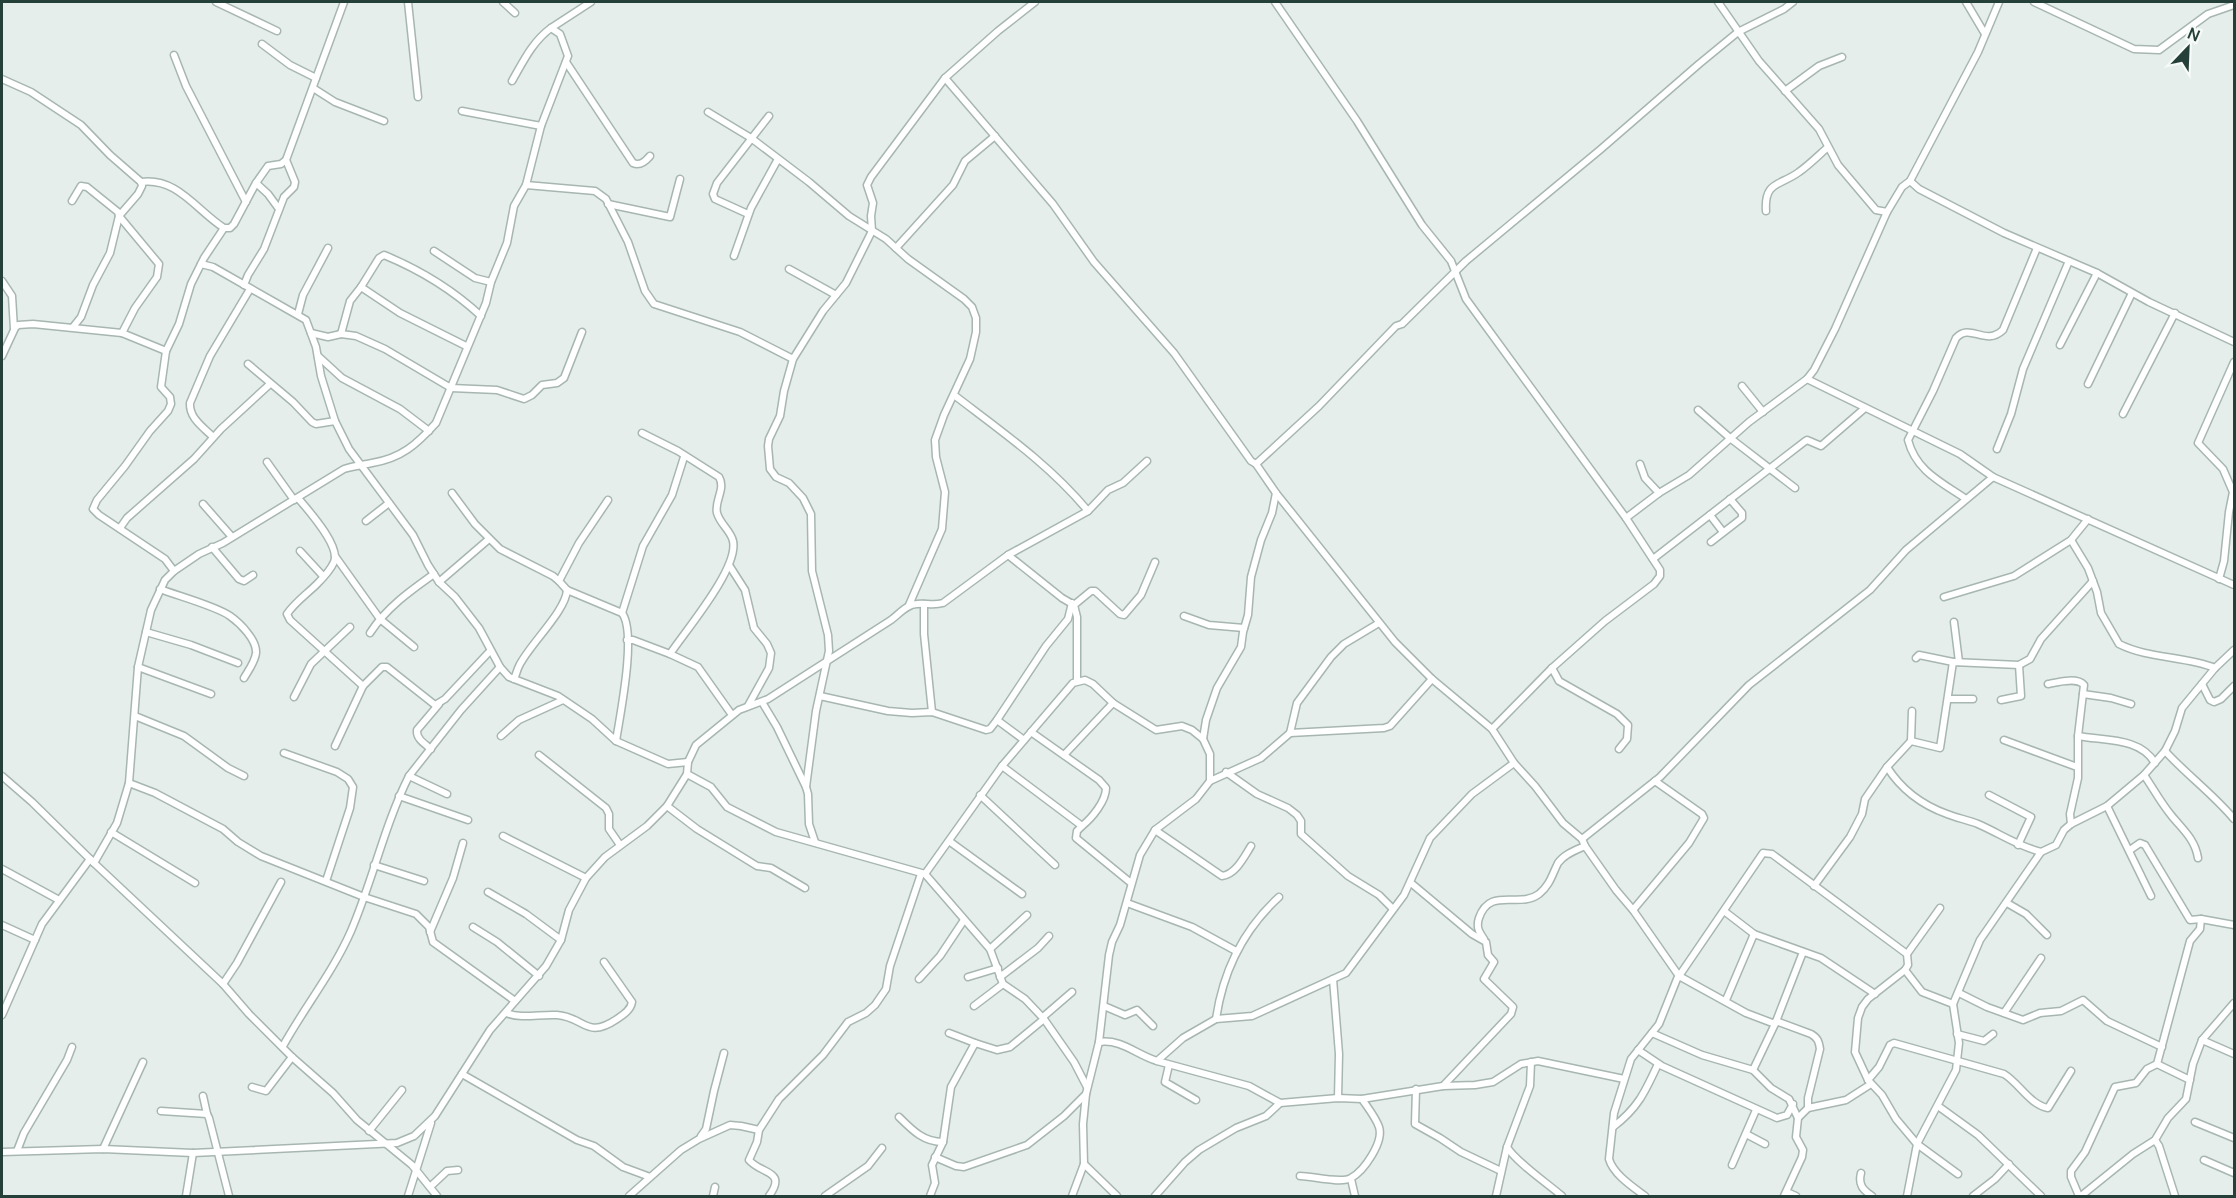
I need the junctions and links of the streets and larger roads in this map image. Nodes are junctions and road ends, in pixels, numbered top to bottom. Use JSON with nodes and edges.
{"nodes":[{"id":1,"x":216,"y":2,"type":"edge"},
{"id":2,"x":344,"y":2,"type":"edge"},
{"id":3,"x":408,"y":2,"type":"edge"},
{"id":4,"x":503,"y":2,"type":"edge"},
{"id":5,"x":591,"y":2,"type":"edge"},
{"id":6,"x":1035,"y":2,"type":"edge"},
{"id":7,"x":1275,"y":2,"type":"edge"},
{"id":8,"x":1718,"y":2,"type":"edge"},
{"id":9,"x":1793,"y":2,"type":"edge"},
{"id":10,"x":1966,"y":2,"type":"edge"},
{"id":11,"x":1999,"y":2,"type":"edge"},
{"id":12,"x":2034,"y":2,"type":"edge"},
{"id":13,"x":2235,"y":5,"type":"edge"},
{"id":14,"x":515,"y":13,"type":"dead end"},
{"id":15,"x":551,"y":28,"type":"junction"},
{"id":16,"x":277,"y":31,"type":"dead end"},
{"id":17,"x":1738,"y":32,"type":"junction"},
{"id":18,"x":1985,"y":34,"type":"junction"},
{"id":19,"x":262,"y":44,"type":"dead end"},
{"id":20,"x":174,"y":55,"type":"dead end"},
{"id":21,"x":1842,"y":57,"type":"dead end"},
{"id":22,"x":566,"y":62,"type":"junction"},
{"id":23,"x":316,"y":78,"type":"junction"},
{"id":24,"x":945,"y":78,"type":"junction"},
{"id":25,"x":2,"y":79,"type":"edge"},
{"id":26,"x":512,"y":81,"type":"dead end"},
{"id":27,"x":313,"y":88,"type":"junction"},
{"id":28,"x":1785,"y":91,"type":"junction"},
{"id":29,"x":418,"y":97,"type":"dead end"},
{"id":30,"x":462,"y":111,"type":"dead end"},
{"id":31,"x":708,"y":112,"type":"dead end"},
{"id":32,"x":769,"y":116,"type":"dead end"},
{"id":33,"x":384,"y":121,"type":"dead end"},
{"id":34,"x":541,"y":126,"type":"junction"},
{"id":35,"x":995,"y":136,"type":"junction"},
{"id":36,"x":751,"y":138,"type":"junction"},
{"id":37,"x":1828,"y":147,"type":"junction"},
{"id":38,"x":650,"y":156,"type":"dead end"},
{"id":39,"x":778,"y":159,"type":"junction"},
{"id":40,"x":286,"y":160,"type":"junction"},
{"id":41,"x":680,"y":179,"type":"dead end"},
{"id":42,"x":1910,"y":181,"type":"junction"},
{"id":43,"x":141,"y":182,"type":"junction"},
{"id":44,"x":256,"y":183,"type":"junction"},
{"id":45,"x":526,"y":185,"type":"junction"},
{"id":46,"x":72,"y":201,"type":"dead end"},
{"id":47,"x":246,"y":202,"type":"junction"},
{"id":48,"x":608,"y":204,"type":"junction"},
{"id":49,"x":279,"y":209,"type":"junction"},
{"id":50,"x":1766,"y":211,"type":"dead end"},
{"id":51,"x":1887,"y":212,"type":"junction"},
{"id":52,"x":748,"y":214,"type":"junction"},
{"id":53,"x":119,"y":216,"type":"junction"},
{"id":54,"x":224,"y":228,"type":"junction"},
{"id":55,"x":872,"y":231,"type":"junction"},
{"id":56,"x":328,"y":248,"type":"dead end"},
{"id":57,"x":896,"y":248,"type":"junction"},
{"id":58,"x":2037,"y":248,"type":"junction"},
{"id":59,"x":434,"y":251,"type":"dead end"},
{"id":60,"x":734,"y":256,"type":"dead end"},
{"id":61,"x":2069,"y":261,"type":"junction"},
{"id":62,"x":201,"y":264,"type":"junction"},
{"id":63,"x":789,"y":269,"type":"dead end"},
{"id":64,"x":1456,"y":272,"type":"junction"},
{"id":65,"x":2097,"y":273,"type":"junction"},
{"id":66,"x":2,"y":281,"type":"edge"},
{"id":67,"x":491,"y":282,"type":"junction"},
{"id":68,"x":247,"y":287,"type":"junction"},
{"id":69,"x":361,"y":287,"type":"junction"},
{"id":70,"x":2133,"y":293,"type":"junction"},
{"id":71,"x":836,"y":294,"type":"junction"},
{"id":72,"x":2175,"y":313,"type":"junction"},
{"id":73,"x":298,"y":314,"type":"junction"},
{"id":74,"x":481,"y":316,"type":"junction"},
{"id":75,"x":73,"y":327,"type":"junction"},
{"id":76,"x":14,"y":329,"type":"junction"},
{"id":77,"x":582,"y":332,"type":"dead end"},
{"id":78,"x":122,"y":333,"type":"junction"},
{"id":79,"x":311,"y":333,"type":"junction"},
{"id":80,"x":341,"y":334,"type":"junction"},
{"id":81,"x":2235,"y":342,"type":"edge"},
{"id":82,"x":2060,"y":345,"type":"dead end"},
{"id":83,"x":466,"y":346,"type":"junction"},
{"id":84,"x":166,"y":351,"type":"junction"},
{"id":85,"x":2,"y":356,"type":"edge"},
{"id":86,"x":317,"y":356,"type":"junction"},
{"id":87,"x":793,"y":359,"type":"junction"},
{"id":88,"x":2235,"y":362,"type":"edge"},
{"id":89,"x":248,"y":364,"type":"dead end"},
{"id":90,"x":1807,"y":379,"type":"junction"},
{"id":91,"x":270,"y":384,"type":"junction"},
{"id":92,"x":2088,"y":384,"type":"dead end"},
{"id":93,"x":1742,"y":386,"type":"dead end"},
{"id":94,"x":451,"y":388,"type":"junction"},
{"id":95,"x":954,"y":395,"type":"junction"},
{"id":96,"x":1866,"y":408,"type":"junction"},
{"id":97,"x":1698,"y":410,"type":"dead end"},
{"id":98,"x":1763,"y":412,"type":"junction"},
{"id":99,"x":2123,"y":414,"type":"dead end"},
{"id":100,"x":335,"y":421,"type":"junction"},
{"id":101,"x":429,"y":431,"type":"junction"},
{"id":102,"x":1912,"y":432,"type":"junction"},
{"id":103,"x":642,"y":433,"type":"dead end"},
{"id":104,"x":213,"y":437,"type":"junction"},
{"id":105,"x":1730,"y":438,"type":"junction"},
{"id":106,"x":1997,"y":449,"type":"dead end"},
{"id":107,"x":684,"y":457,"type":"junction"},
{"id":108,"x":1147,"y":461,"type":"dead end"},
{"id":109,"x":267,"y":462,"type":"dead end"},
{"id":110,"x":359,"y":464,"type":"junction"},
{"id":111,"x":1256,"y":464,"type":"junction"},
{"id":112,"x":1640,"y":464,"type":"dead end"},
{"id":113,"x":1770,"y":468,"type":"junction"},
{"id":114,"x":1993,"y":477,"type":"junction"},
{"id":115,"x":1795,"y":488,"type":"dead end"},
{"id":116,"x":452,"y":492,"type":"dead end"},
{"id":117,"x":1276,"y":493,"type":"junction"},
{"id":118,"x":1659,"y":494,"type":"junction"},
{"id":119,"x":1966,"y":498,"type":"junction"},
{"id":120,"x":296,"y":499,"type":"junction"},
{"id":121,"x":608,"y":500,"type":"dead end"},
{"id":122,"x":1730,"y":500,"type":"junction"},
{"id":123,"x":389,"y":503,"type":"junction"},
{"id":124,"x":203,"y":504,"type":"dead end"},
{"id":125,"x":1088,"y":511,"type":"junction"},
{"id":126,"x":1710,"y":515,"type":"junction"},
{"id":127,"x":1626,"y":518,"type":"junction"},
{"id":128,"x":2088,"y":519,"type":"junction"},
{"id":129,"x":366,"y":521,"type":"dead end"},
{"id":130,"x":120,"y":528,"type":"junction"},
{"id":131,"x":1723,"y":532,"type":"junction"},
{"id":132,"x":232,"y":537,"type":"junction"},
{"id":133,"x":489,"y":539,"type":"junction"},
{"id":134,"x":2071,"y":540,"type":"junction"},
{"id":135,"x":1711,"y":542,"type":"dead end"},
{"id":136,"x":212,"y":547,"type":"junction"},
{"id":137,"x":300,"y":551,"type":"dead end"},
{"id":138,"x":1008,"y":555,"type":"junction"},
{"id":139,"x":335,"y":556,"type":"junction"},
{"id":140,"x":1653,"y":559,"type":"junction"},
{"id":141,"x":1155,"y":562,"type":"dead end"},
{"id":142,"x":729,"y":565,"type":"junction"},
{"id":143,"x":174,"y":571,"type":"junction"},
{"id":144,"x":434,"y":574,"type":"junction"},
{"id":145,"x":253,"y":575,"type":"dead end"},
{"id":146,"x":323,"y":576,"type":"junction"},
{"id":147,"x":2219,"y":579,"type":"junction"},
{"id":148,"x":559,"y":581,"type":"junction"},
{"id":149,"x":2093,"y":581,"type":"junction"},
{"id":150,"x":439,"y":582,"type":"junction"},
{"id":151,"x":2235,"y":585,"type":"edge"},
{"id":152,"x":160,"y":589,"type":"junction"},
{"id":153,"x":567,"y":590,"type":"junction"},
{"id":154,"x":1944,"y":597,"type":"dead end"},
{"id":155,"x":924,"y":604,"type":"junction"},
{"id":156,"x":1073,"y":604,"type":"junction"},
{"id":157,"x":909,"y":606,"type":"junction"},
{"id":158,"x":622,"y":613,"type":"junction"},
{"id":159,"x":1184,"y":616,"type":"dead end"},
{"id":160,"x":380,"y":618,"type":"junction"},
{"id":161,"x":1379,"y":622,"type":"junction"},
{"id":162,"x":1954,"y":622,"type":"dead end"},
{"id":163,"x":350,"y":627,"type":"dead end"},
{"id":164,"x":1244,"y":628,"type":"junction"},
{"id":165,"x":146,"y":632,"type":"junction"},
{"id":166,"x":370,"y":633,"type":"dead end"},
{"id":167,"x":627,"y":640,"type":"junction"},
{"id":168,"x":414,"y":647,"type":"dead end"},
{"id":169,"x":2235,"y":650,"type":"edge"},
{"id":170,"x":323,"y":651,"type":"junction"},
{"id":171,"x":490,"y":651,"type":"junction"},
{"id":172,"x":670,"y":654,"type":"junction"},
{"id":173,"x":1916,"y":658,"type":"dead end"},
{"id":174,"x":1956,"y":662,"type":"junction"},
{"id":175,"x":238,"y":663,"type":"dead end"},
{"id":176,"x":825,"y":664,"type":"junction"},
{"id":177,"x":2019,"y":665,"type":"junction"},
{"id":178,"x":500,"y":667,"type":"junction"},
{"id":179,"x":138,"y":668,"type":"junction"},
{"id":180,"x":1552,"y":668,"type":"junction"},
{"id":181,"x":2215,"y":668,"type":"junction"},
{"id":182,"x":244,"y":678,"type":"dead end"},
{"id":183,"x":514,"y":679,"type":"junction"},
{"id":184,"x":1432,"y":679,"type":"junction"},
{"id":185,"x":1077,"y":680,"type":"junction"},
{"id":186,"x":2048,"y":684,"type":"dead end"},
{"id":187,"x":2202,"y":684,"type":"junction"},
{"id":188,"x":363,"y":686,"type":"junction"},
{"id":189,"x":2235,"y":686,"type":"edge"},
{"id":190,"x":211,"y":694,"type":"dead end"},
{"id":191,"x":2083,"y":694,"type":"junction"},
{"id":192,"x":820,"y":696,"type":"junction"},
{"id":193,"x":294,"y":697,"type":"dead end"},
{"id":194,"x":1948,"y":699,"type":"junction"},
{"id":195,"x":1973,"y":699,"type":"dead end"},
{"id":196,"x":563,"y":700,"type":"junction"},
{"id":197,"x":2001,"y":700,"type":"dead end"},
{"id":198,"x":762,"y":702,"type":"junction"},
{"id":199,"x":1113,"y":703,"type":"junction"},
{"id":200,"x":439,"y":704,"type":"junction"},
{"id":201,"x":2132,"y":704,"type":"dead end"},
{"id":202,"x":748,"y":706,"type":"junction"},
{"id":203,"x":1912,"y":711,"type":"dead end"},
{"id":204,"x":932,"y":712,"type":"junction"},
{"id":205,"x":732,"y":715,"type":"junction"},
{"id":206,"x":135,"y":716,"type":"junction"},
{"id":207,"x":997,"y":720,"type":"junction"},
{"id":208,"x":1492,"y":729,"type":"junction"},
{"id":209,"x":1031,"y":732,"type":"junction"},
{"id":210,"x":1290,"y":733,"type":"junction"},
{"id":211,"x":501,"y":736,"type":"dead end"},
{"id":212,"x":2078,"y":736,"type":"junction"},
{"id":213,"x":1203,"y":739,"type":"junction"},
{"id":214,"x":1024,"y":740,"type":"junction"},
{"id":215,"x":2004,"y":740,"type":"dead end"},
{"id":216,"x":616,"y":741,"type":"junction"},
{"id":217,"x":1911,"y":741,"type":"junction"},
{"id":218,"x":335,"y":746,"type":"dead end"},
{"id":219,"x":431,"y":749,"type":"junction"},
{"id":220,"x":1619,"y":749,"type":"dead end"},
{"id":221,"x":2165,"y":751,"type":"junction"},
{"id":222,"x":284,"y":753,"type":"dead end"},
{"id":223,"x":539,"y":755,"type":"dead end"},
{"id":224,"x":1064,"y":755,"type":"junction"},
{"id":225,"x":688,"y":762,"type":"junction"},
{"id":226,"x":1514,"y":763,"type":"junction"},
{"id":227,"x":2155,"y":763,"type":"junction"},
{"id":228,"x":1002,"y":766,"type":"junction"},
{"id":229,"x":1887,"y":767,"type":"junction"},
{"id":230,"x":2077,"y":767,"type":"junction"},
{"id":231,"x":1226,"y":772,"type":"junction"},
{"id":232,"x":687,"y":774,"type":"junction"},
{"id":233,"x":2144,"y":775,"type":"junction"},
{"id":234,"x":2,"y":776,"type":"edge"},
{"id":235,"x":244,"y":776,"type":"dead end"},
{"id":236,"x":409,"y":776,"type":"junction"},
{"id":237,"x":1655,"y":781,"type":"junction"},
{"id":238,"x":1210,"y":782,"type":"junction"},
{"id":239,"x":129,"y":783,"type":"junction"},
{"id":240,"x":806,"y":787,"type":"junction"},
{"id":241,"x":447,"y":794,"type":"dead end"},
{"id":242,"x":980,"y":795,"type":"junction"},
{"id":243,"x":1989,"y":795,"type":"dead end"},
{"id":244,"x":399,"y":796,"type":"junction"},
{"id":245,"x":667,"y":806,"type":"junction"},
{"id":246,"x":2107,"y":806,"type":"junction"},
{"id":247,"x":2235,"y":819,"type":"edge"},
{"id":248,"x":468,"y":820,"type":"dead end"},
{"id":249,"x":2071,"y":824,"type":"junction"},
{"id":250,"x":1082,"y":826,"type":"junction"},
{"id":251,"x":1155,"y":830,"type":"junction"},
{"id":252,"x":111,"y":832,"type":"junction"},
{"id":253,"x":503,"y":836,"type":"dead end"},
{"id":254,"x":1582,"y":839,"type":"junction"},
{"id":255,"x":949,"y":841,"type":"junction"},
{"id":256,"x":815,"y":842,"type":"junction"},
{"id":257,"x":463,"y":843,"type":"dead end"},
{"id":258,"x":620,"y":844,"type":"junction"},
{"id":259,"x":2018,"y":845,"type":"junction"},
{"id":260,"x":1251,"y":846,"type":"dead end"},
{"id":261,"x":1585,"y":846,"type":"junction"},
{"id":262,"x":2130,"y":850,"type":"junction"},
{"id":263,"x":2041,"y":852,"type":"junction"},
{"id":264,"x":2198,"y":858,"type":"dead end"},
{"id":265,"x":92,"y":861,"type":"junction"},
{"id":266,"x":1055,"y":865,"type":"dead end"},
{"id":267,"x":374,"y":866,"type":"junction"},
{"id":268,"x":2,"y":869,"type":"edge"},
{"id":269,"x":923,"y":874,"type":"junction"},
{"id":270,"x":586,"y":878,"type":"junction"},
{"id":271,"x":326,"y":881,"type":"junction"},
{"id":272,"x":424,"y":881,"type":"dead end"},
{"id":273,"x":281,"y":882,"type":"dead end"},
{"id":274,"x":195,"y":883,"type":"dead end"},
{"id":275,"x":1131,"y":883,"type":"junction"},
{"id":276,"x":1411,"y":883,"type":"junction"},
{"id":277,"x":1814,"y":886,"type":"junction"},
{"id":278,"x":805,"y":888,"type":"dead end"},
{"id":279,"x":488,"y":892,"type":"dead end"},
{"id":280,"x":1022,"y":894,"type":"dead end"},
{"id":281,"x":2151,"y":896,"type":"dead end"},
{"id":282,"x":364,"y":897,"type":"junction"},
{"id":283,"x":1279,"y":897,"type":"dead end"},
{"id":284,"x":59,"y":900,"type":"junction"},
{"id":285,"x":1127,"y":903,"type":"junction"},
{"id":286,"x":2007,"y":903,"type":"junction"},
{"id":287,"x":1940,"y":908,"type":"dead end"},
{"id":288,"x":1393,"y":909,"type":"junction"},
{"id":289,"x":1634,"y":910,"type":"junction"},
{"id":290,"x":1724,"y":911,"type":"junction"},
{"id":291,"x":1027,"y":915,"type":"dead end"},
{"id":292,"x":2201,"y":919,"type":"junction"},
{"id":293,"x":964,"y":920,"type":"junction"},
{"id":294,"x":2,"y":925,"type":"edge"},
{"id":295,"x":2235,"y":925,"type":"edge"},
{"id":296,"x":473,"y":927,"type":"dead end"},
{"id":297,"x":430,"y":932,"type":"junction"},
{"id":298,"x":1754,"y":934,"type":"junction"},
{"id":299,"x":2047,"y":935,"type":"dead end"},
{"id":300,"x":1048,"y":936,"type":"dead end"},
{"id":301,"x":35,"y":940,"type":"junction"},
{"id":302,"x":561,"y":940,"type":"junction"},
{"id":303,"x":1486,"y":942,"type":"junction"},
{"id":304,"x":990,"y":949,"type":"junction"},
{"id":305,"x":1236,"y":951,"type":"junction"},
{"id":306,"x":1803,"y":952,"type":"junction"},
{"id":307,"x":1907,"y":954,"type":"junction"},
{"id":308,"x":2041,"y":958,"type":"dead end"},
{"id":309,"x":604,"y":962,"type":"dead end"},
{"id":310,"x":998,"y":968,"type":"junction"},
{"id":311,"x":1905,"y":970,"type":"junction"},
{"id":312,"x":539,"y":976,"type":"junction"},
{"id":313,"x":1680,"y":976,"type":"junction"},
{"id":314,"x":968,"y":977,"type":"dead end"},
{"id":315,"x":919,"y":979,"type":"dead end"},
{"id":316,"x":1334,"y":979,"type":"junction"},
{"id":317,"x":1001,"y":980,"type":"junction"},
{"id":318,"x":223,"y":984,"type":"junction"},
{"id":319,"x":1072,"y":992,"type":"dead end"},
{"id":320,"x":1959,"y":993,"type":"junction"},
{"id":321,"x":1875,"y":994,"type":"junction"},
{"id":322,"x":1726,"y":1000,"type":"junction"},
{"id":323,"x":515,"y":1001,"type":"junction"},
{"id":324,"x":2235,"y":1003,"type":"edge"},
{"id":325,"x":1953,"y":1004,"type":"junction"},
{"id":326,"x":974,"y":1006,"type":"dead end"},
{"id":327,"x":1104,"y":1006,"type":"junction"},
{"id":328,"x":506,"y":1013,"type":"junction"},
{"id":329,"x":2004,"y":1013,"type":"junction"},
{"id":330,"x":2,"y":1015,"type":"edge"},
{"id":331,"x":1044,"y":1018,"type":"junction"},
{"id":332,"x":1216,"y":1019,"type":"junction"},
{"id":333,"x":1775,"y":1022,"type":"junction"},
{"id":334,"x":1153,"y":1026,"type":"dead end"},
{"id":335,"x":949,"y":1033,"type":"dead end"},
{"id":336,"x":1652,"y":1033,"type":"junction"},
{"id":337,"x":1957,"y":1034,"type":"junction"},
{"id":338,"x":1993,"y":1034,"type":"dead end"},
{"id":339,"x":2202,"y":1040,"type":"junction"},
{"id":340,"x":1099,"y":1042,"type":"junction"},
{"id":341,"x":975,"y":1043,"type":"junction"},
{"id":342,"x":283,"y":1046,"type":"junction"},
{"id":343,"x":72,"y":1047,"type":"dead end"},
{"id":344,"x":2162,"y":1047,"type":"junction"},
{"id":345,"x":1638,"y":1050,"type":"junction"},
{"id":346,"x":724,"y":1053,"type":"dead end"},
{"id":347,"x":2235,"y":1054,"type":"edge"},
{"id":348,"x":292,"y":1057,"type":"junction"},
{"id":349,"x":1156,"y":1061,"type":"junction"},
{"id":350,"x":143,"y":1062,"type":"dead end"},
{"id":351,"x":1531,"y":1062,"type":"junction"},
{"id":352,"x":1956,"y":1062,"type":"junction"},
{"id":353,"x":1658,"y":1064,"type":"junction"},
{"id":354,"x":2157,"y":1064,"type":"junction"},
{"id":355,"x":1169,"y":1065,"type":"junction"},
{"id":356,"x":1753,"y":1070,"type":"junction"},
{"id":357,"x":2071,"y":1071,"type":"dead end"},
{"id":358,"x":462,"y":1074,"type":"junction"},
{"id":359,"x":1624,"y":1079,"type":"junction"},
{"id":360,"x":2190,"y":1080,"type":"junction"},
{"id":361,"x":1870,"y":1082,"type":"junction"},
{"id":362,"x":1443,"y":1086,"type":"junction"},
{"id":363,"x":252,"y":1087,"type":"dead end"},
{"id":364,"x":1416,"y":1089,"type":"junction"},
{"id":365,"x":402,"y":1090,"type":"dead end"},
{"id":366,"x":1086,"y":1091,"type":"junction"},
{"id":367,"x":203,"y":1096,"type":"dead end"},
{"id":368,"x":1338,"y":1098,"type":"junction"},
{"id":369,"x":1362,"y":1099,"type":"junction"},
{"id":370,"x":1196,"y":1100,"type":"dead end"},
{"id":371,"x":1280,"y":1103,"type":"junction"},
{"id":372,"x":1793,"y":1104,"type":"junction"},
{"id":373,"x":1938,"y":1106,"type":"junction"},
{"id":374,"x":1808,"y":1108,"type":"junction"},
{"id":375,"x":1756,"y":1110,"type":"junction"},
{"id":376,"x":161,"y":1112,"type":"dead end"},
{"id":377,"x":207,"y":1114,"type":"junction"},
{"id":378,"x":899,"y":1117,"type":"dead end"},
{"id":379,"x":1798,"y":1118,"type":"junction"},
{"id":380,"x":431,"y":1122,"type":"junction"},
{"id":381,"x":2195,"y":1122,"type":"dead end"},
{"id":382,"x":1613,"y":1127,"type":"junction"},
{"id":383,"x":759,"y":1130,"type":"junction"},
{"id":384,"x":369,"y":1131,"type":"junction"},
{"id":385,"x":1746,"y":1134,"type":"junction"},
{"id":386,"x":2235,"y":1138,"type":"edge"},
{"id":387,"x":699,"y":1139,"type":"junction"},
{"id":388,"x":2155,"y":1140,"type":"junction"},
{"id":389,"x":944,"y":1142,"type":"junction"},
{"id":390,"x":385,"y":1143,"type":"junction"},
{"id":391,"x":1765,"y":1144,"type":"dead end"},
{"id":392,"x":1917,"y":1144,"type":"junction"},
{"id":393,"x":1507,"y":1147,"type":"junction"},
{"id":394,"x":882,"y":1148,"type":"dead end"},
{"id":395,"x":103,"y":1149,"type":"junction"},
{"id":396,"x":17,"y":1151,"type":"junction"},
{"id":397,"x":218,"y":1151,"type":"junction"},
{"id":398,"x":2,"y":1153,"type":"edge"},
{"id":399,"x":193,"y":1153,"type":"junction"},
{"id":400,"x":935,"y":1157,"type":"junction"},
{"id":401,"x":2204,"y":1160,"type":"dead end"},
{"id":402,"x":1084,"y":1164,"type":"junction"},
{"id":403,"x":2009,"y":1164,"type":"junction"},
{"id":404,"x":1732,"y":1165,"type":"dead end"},
{"id":405,"x":415,"y":1170,"type":"junction"},
{"id":406,"x":458,"y":1170,"type":"dead end"},
{"id":407,"x":1501,"y":1170,"type":"junction"},
{"id":408,"x":1860,"y":1173,"type":"dead end"},
{"id":409,"x":2235,"y":1173,"type":"edge"},
{"id":410,"x":1958,"y":1174,"type":"dead end"},
{"id":411,"x":1300,"y":1176,"type":"dead end"},
{"id":412,"x":650,"y":1177,"type":"junction"},
{"id":413,"x":1351,"y":1179,"type":"junction"},
{"id":414,"x":430,"y":1187,"type":"junction"},
{"id":415,"x":715,"y":1187,"type":"dead end"},
{"id":416,"x":1786,"y":1194,"type":"edge"},
{"id":417,"x":2174,"y":1195,"type":"edge"},
{"id":418,"x":2041,"y":1196,"type":"edge"},
{"id":419,"x":186,"y":1197,"type":"edge"},
{"id":420,"x":229,"y":1197,"type":"edge"},
{"id":421,"x":408,"y":1197,"type":"edge"},
{"id":422,"x":437,"y":1197,"type":"edge"},
{"id":423,"x":629,"y":1197,"type":"edge"},
{"id":424,"x":713,"y":1197,"type":"edge"},
{"id":425,"x":769,"y":1197,"type":"edge"},
{"id":426,"x":825,"y":1197,"type":"edge"},
{"id":427,"x":930,"y":1197,"type":"edge"},
{"id":428,"x":1072,"y":1197,"type":"edge"},
{"id":429,"x":1117,"y":1197,"type":"edge"},
{"id":430,"x":1155,"y":1197,"type":"edge"},
{"id":431,"x":1355,"y":1197,"type":"edge"},
{"id":432,"x":1496,"y":1197,"type":"edge"},
{"id":433,"x":1562,"y":1197,"type":"edge"},
{"id":434,"x":1645,"y":1197,"type":"edge"},
{"id":435,"x":1796,"y":1197,"type":"edge"},
{"id":436,"x":1872,"y":1197,"type":"edge"},
{"id":437,"x":1907,"y":1197,"type":"edge"},
{"id":438,"x":1973,"y":1197,"type":"edge"},
{"id":439,"x":2080,"y":1197,"type":"edge"},
{"id":440,"x":2184,"y":1197,"type":"edge"}],
"edges":[{"from":1,"to":16,"type":"street"},
{"from":2,"to":23,"type":"street"},
{"from":3,"to":29,"type":"street"},
{"from":4,"to":14,"type":"street"},
{"from":5,"to":15,"type":"street"},
{"from":6,"to":24,"type":"street"},
{"from":7,"to":64,"type":"street"},
{"from":8,"to":17,"type":"street"},
{"from":9,"to":17,"type":"street"},
{"from":10,"to":18,"type":"street"},
{"from":11,"to":18,"type":"street"},
{"from":12,"to":13,"type":"street"},
{"from":15,"to":22,"type":"street"},
{"from":15,"to":26,"type":"street"},
{"from":17,"to":28,"type":"street"},
{"from":17,"to":64,"type":"street"},
{"from":18,"to":42,"type":"street"},
{"from":19,"to":23,"type":"street"},
{"from":20,"to":47,"type":"street"},
{"from":21,"to":28,"type":"street"},
{"from":22,"to":34,"type":"street"},
{"from":22,"to":38,"type":"street"},
{"from":23,"to":27,"type":"street"},
{"from":24,"to":35,"type":"street"},
{"from":24,"to":55,"type":"street"},
{"from":25,"to":43,"type":"street"},
{"from":27,"to":33,"type":"street"},
{"from":27,"to":40,"type":"street"},
{"from":28,"to":37,"type":"street"},
{"from":30,"to":34,"type":"street"},
{"from":31,"to":36,"type":"street"},
{"from":32,"to":36,"type":"street"},
{"from":34,"to":45,"type":"street"},
{"from":35,"to":57,"type":"street"},
{"from":35,"to":111,"type":"street"},
{"from":36,"to":39,"type":"street"},
{"from":36,"to":52,"type":"street"},
{"from":37,"to":50,"type":"street"},
{"from":37,"to":51,"type":"street"},
{"from":39,"to":52,"type":"street"},
{"from":39,"to":55,"type":"street"},
{"from":40,"to":44,"type":"street"},
{"from":40,"to":49,"type":"street"},
{"from":41,"to":48,"type":"street"},
{"from":42,"to":51,"type":"street"},
{"from":42,"to":58,"type":"street"},
{"from":43,"to":53,"type":"street"},
{"from":43,"to":54,"type":"street"},
{"from":44,"to":47,"type":"street"},
{"from":44,"to":49,"type":"street"},
{"from":45,"to":48,"type":"street"},
{"from":45,"to":67,"type":"street"},
{"from":46,"to":53,"type":"street"},
{"from":47,"to":54,"type":"street"},
{"from":48,"to":87,"type":"street"},
{"from":49,"to":68,"type":"street"},
{"from":51,"to":90,"type":"street"},
{"from":52,"to":60,"type":"street"},
{"from":53,"to":75,"type":"street"},
{"from":53,"to":78,"type":"street"},
{"from":54,"to":62,"type":"street"},
{"from":55,"to":57,"type":"street"},
{"from":55,"to":71,"type":"street"},
{"from":56,"to":73,"type":"street"},
{"from":57,"to":95,"type":"street"},
{"from":58,"to":61,"type":"street"},
{"from":58,"to":102,"type":"street"},
{"from":59,"to":67,"type":"street"},
{"from":61,"to":65,"type":"street"},
{"from":61,"to":106,"type":"street"},
{"from":62,"to":68,"type":"street"},
{"from":62,"to":84,"type":"street"},
{"from":63,"to":71,"type":"street"},
{"from":64,"to":111,"type":"street"},
{"from":64,"to":127,"type":"street"},
{"from":65,"to":70,"type":"street"},
{"from":65,"to":82,"type":"street"},
{"from":66,"to":76,"type":"street"},
{"from":67,"to":74,"type":"street"},
{"from":68,"to":73,"type":"street"},
{"from":68,"to":104,"type":"street"},
{"from":69,"to":74,"type":"street"},
{"from":69,"to":80,"type":"street"},
{"from":69,"to":83,"type":"street"},
{"from":70,"to":72,"type":"street"},
{"from":70,"to":92,"type":"street"},
{"from":71,"to":87,"type":"street"},
{"from":72,"to":81,"type":"street"},
{"from":72,"to":99,"type":"street"},
{"from":73,"to":79,"type":"street"},
{"from":74,"to":83,"type":"street"},
{"from":75,"to":76,"type":"street"},
{"from":75,"to":78,"type":"street"},
{"from":76,"to":85,"type":"street"},
{"from":77,"to":94,"type":"street"},
{"from":78,"to":84,"type":"street"},
{"from":79,"to":80,"type":"street"},
{"from":79,"to":86,"type":"street"},
{"from":80,"to":94,"type":"street"},
{"from":83,"to":94,"type":"street"},
{"from":84,"to":130,"type":"street"},
{"from":86,"to":100,"type":"street"},
{"from":86,"to":101,"type":"street"},
{"from":87,"to":176,"type":"street"},
{"from":88,"to":147,"type":"street"},
{"from":89,"to":91,"type":"street"},
{"from":90,"to":96,"type":"street"},
{"from":90,"to":98,"type":"street"},
{"from":91,"to":100,"type":"street"},
{"from":91,"to":104,"type":"street"},
{"from":93,"to":98,"type":"street"},
{"from":94,"to":101,"type":"street"},
{"from":95,"to":125,"type":"street"},
{"from":95,"to":157,"type":"street"},
{"from":96,"to":102,"type":"street"},
{"from":96,"to":113,"type":"street"},
{"from":97,"to":105,"type":"street"},
{"from":98,"to":105,"type":"street"},
{"from":100,"to":110,"type":"street"},
{"from":101,"to":110,"type":"street"},
{"from":102,"to":114,"type":"street"},
{"from":102,"to":119,"type":"street"},
{"from":103,"to":107,"type":"street"},
{"from":104,"to":130,"type":"street"},
{"from":105,"to":113,"type":"street"},
{"from":105,"to":118,"type":"street"},
{"from":107,"to":142,"type":"street"},
{"from":107,"to":158,"type":"street"},
{"from":108,"to":125,"type":"street"},
{"from":109,"to":120,"type":"street"},
{"from":110,"to":120,"type":"street"},
{"from":110,"to":123,"type":"street"},
{"from":111,"to":117,"type":"street"},
{"from":112,"to":118,"type":"street"},
{"from":113,"to":115,"type":"street"},
{"from":113,"to":122,"type":"street"},
{"from":114,"to":119,"type":"street"},
{"from":114,"to":128,"type":"street"},
{"from":116,"to":133,"type":"street"},
{"from":117,"to":161,"type":"street"},
{"from":117,"to":164,"type":"street"},
{"from":118,"to":127,"type":"street"},
{"from":119,"to":237,"type":"street"},
{"from":120,"to":132,"type":"street"},
{"from":120,"to":139,"type":"street"},
{"from":121,"to":148,"type":"street"},
{"from":122,"to":126,"type":"street"},
{"from":122,"to":131,"type":"street"},
{"from":123,"to":129,"type":"street"},
{"from":123,"to":144,"type":"street"},
{"from":124,"to":132,"type":"street"},
{"from":125,"to":138,"type":"street"},
{"from":126,"to":131,"type":"street"},
{"from":126,"to":140,"type":"street"},
{"from":127,"to":140,"type":"street"},
{"from":128,"to":134,"type":"street"},
{"from":128,"to":147,"type":"street"},
{"from":130,"to":143,"type":"street"},
{"from":131,"to":135,"type":"street"},
{"from":132,"to":136,"type":"street"},
{"from":133,"to":148,"type":"street"},
{"from":133,"to":150,"type":"street"},
{"from":134,"to":149,"type":"street"},
{"from":134,"to":154,"type":"street"},
{"from":136,"to":143,"type":"street"},
{"from":136,"to":145,"type":"street"},
{"from":137,"to":146,"type":"street"},
{"from":138,"to":155,"type":"street"},
{"from":138,"to":156,"type":"street"},
{"from":139,"to":146,"type":"street"},
{"from":139,"to":160,"type":"street"},
{"from":140,"to":180,"type":"street"},
{"from":141,"to":156,"type":"street"},
{"from":142,"to":172,"type":"street"},
{"from":142,"to":202,"type":"street"},
{"from":143,"to":152,"type":"street"},
{"from":144,"to":150,"type":"street"},
{"from":144,"to":160,"type":"street"},
{"from":146,"to":170,"type":"street"},
{"from":147,"to":151,"type":"street"},
{"from":148,"to":153,"type":"street"},
{"from":149,"to":177,"type":"street"},
{"from":149,"to":181,"type":"street"},
{"from":150,"to":171,"type":"street"},
{"from":152,"to":165,"type":"street"},
{"from":152,"to":182,"type":"street"},
{"from":153,"to":158,"type":"street"},
{"from":153,"to":183,"type":"street"},
{"from":155,"to":157,"type":"street"},
{"from":155,"to":204,"type":"street"},
{"from":156,"to":185,"type":"street"},
{"from":156,"to":207,"type":"street"},
{"from":157,"to":176,"type":"street"},
{"from":158,"to":167,"type":"street"},
{"from":159,"to":164,"type":"street"},
{"from":160,"to":166,"type":"street"},
{"from":160,"to":168,"type":"street"},
{"from":161,"to":184,"type":"street"},
{"from":161,"to":210,"type":"street"},
{"from":162,"to":174,"type":"street"},
{"from":163,"to":170,"type":"street"},
{"from":164,"to":213,"type":"street"},
{"from":165,"to":175,"type":"street"},
{"from":165,"to":179,"type":"street"},
{"from":167,"to":172,"type":"street"},
{"from":167,"to":216,"type":"street"},
{"from":169,"to":181,"type":"street"},
{"from":170,"to":188,"type":"street"},
{"from":170,"to":193,"type":"street"},
{"from":171,"to":178,"type":"street"},
{"from":171,"to":200,"type":"street"},
{"from":172,"to":205,"type":"street"},
{"from":173,"to":174,"type":"street"},
{"from":174,"to":177,"type":"street"},
{"from":174,"to":194,"type":"street"},
{"from":176,"to":192,"type":"street"},
{"from":176,"to":198,"type":"street"},
{"from":177,"to":197,"type":"street"},
{"from":178,"to":183,"type":"street"},
{"from":178,"to":219,"type":"street"},
{"from":179,"to":190,"type":"street"},
{"from":179,"to":206,"type":"street"},
{"from":180,"to":208,"type":"street"},
{"from":180,"to":220,"type":"street"},
{"from":181,"to":187,"type":"street"},
{"from":183,"to":196,"type":"street"},
{"from":184,"to":208,"type":"street"},
{"from":184,"to":210,"type":"street"},
{"from":185,"to":199,"type":"street"},
{"from":185,"to":209,"type":"street"},
{"from":186,"to":191,"type":"street"},
{"from":187,"to":189,"type":"street"},
{"from":187,"to":221,"type":"street"},
{"from":188,"to":200,"type":"street"},
{"from":188,"to":218,"type":"street"},
{"from":191,"to":201,"type":"street"},
{"from":191,"to":212,"type":"street"},
{"from":192,"to":204,"type":"street"},
{"from":192,"to":240,"type":"street"},
{"from":194,"to":195,"type":"street"},
{"from":194,"to":217,"type":"street"},
{"from":196,"to":211,"type":"street"},
{"from":196,"to":216,"type":"street"},
{"from":198,"to":202,"type":"street"},
{"from":198,"to":240,"type":"street"},
{"from":199,"to":213,"type":"street"},
{"from":199,"to":224,"type":"street"},
{"from":200,"to":219,"type":"street"},
{"from":202,"to":205,"type":"street"},
{"from":203,"to":217,"type":"street"},
{"from":204,"to":207,"type":"street"},
{"from":205,"to":225,"type":"street"},
{"from":206,"to":235,"type":"street"},
{"from":206,"to":239,"type":"street"},
{"from":207,"to":214,"type":"street"},
{"from":208,"to":226,"type":"street"},
{"from":209,"to":214,"type":"street"},
{"from":209,"to":224,"type":"street"},
{"from":210,"to":231,"type":"street"},
{"from":212,"to":227,"type":"street"},
{"from":212,"to":230,"type":"street"},
{"from":213,"to":238,"type":"street"},
{"from":214,"to":228,"type":"street"},
{"from":215,"to":230,"type":"street"},
{"from":216,"to":225,"type":"street"},
{"from":217,"to":229,"type":"street"},
{"from":219,"to":236,"type":"street"},
{"from":221,"to":227,"type":"street"},
{"from":221,"to":247,"type":"street"},
{"from":222,"to":271,"type":"street"},
{"from":223,"to":258,"type":"street"},
{"from":224,"to":250,"type":"street"},
{"from":225,"to":232,"type":"street"},
{"from":226,"to":254,"type":"street"},
{"from":226,"to":276,"type":"street"},
{"from":227,"to":233,"type":"street"},
{"from":228,"to":242,"type":"street"},
{"from":228,"to":250,"type":"street"},
{"from":229,"to":259,"type":"street"},
{"from":229,"to":277,"type":"street"},
{"from":230,"to":249,"type":"street"},
{"from":231,"to":238,"type":"street"},
{"from":231,"to":288,"type":"street"},
{"from":232,"to":245,"type":"street"},
{"from":232,"to":256,"type":"street"},
{"from":233,"to":246,"type":"street"},
{"from":233,"to":264,"type":"street"},
{"from":234,"to":265,"type":"street"},
{"from":236,"to":241,"type":"street"},
{"from":236,"to":244,"type":"street"},
{"from":237,"to":254,"type":"street"},
{"from":237,"to":289,"type":"street"},
{"from":238,"to":251,"type":"street"},
{"from":239,"to":252,"type":"street"},
{"from":239,"to":271,"type":"street"},
{"from":240,"to":256,"type":"street"},
{"from":242,"to":255,"type":"street"},
{"from":242,"to":266,"type":"street"},
{"from":243,"to":259,"type":"street"},
{"from":244,"to":248,"type":"street"},
{"from":244,"to":267,"type":"street"},
{"from":245,"to":258,"type":"street"},
{"from":245,"to":278,"type":"street"},
{"from":246,"to":249,"type":"street"},
{"from":246,"to":262,"type":"street"},
{"from":249,"to":263,"type":"street"},
{"from":250,"to":275,"type":"street"},
{"from":251,"to":260,"type":"street"},
{"from":251,"to":275,"type":"street"},
{"from":252,"to":265,"type":"street"},
{"from":252,"to":274,"type":"street"},
{"from":253,"to":270,"type":"street"},
{"from":254,"to":261,"type":"street"},
{"from":255,"to":269,"type":"street"},
{"from":255,"to":280,"type":"street"},
{"from":256,"to":269,"type":"street"},
{"from":257,"to":297,"type":"street"},
{"from":258,"to":270,"type":"street"},
{"from":259,"to":263,"type":"street"},
{"from":261,"to":289,"type":"street"},
{"from":261,"to":303,"type":"street"},
{"from":262,"to":281,"type":"street"},
{"from":262,"to":292,"type":"street"},
{"from":263,"to":286,"type":"street"},
{"from":265,"to":284,"type":"street"},
{"from":265,"to":318,"type":"street"},
{"from":267,"to":272,"type":"street"},
{"from":267,"to":282,"type":"street"},
{"from":268,"to":284,"type":"street"},
{"from":269,"to":293,"type":"street"},
{"from":269,"to":383,"type":"street"},
{"from":270,"to":302,"type":"street"},
{"from":271,"to":282,"type":"street"},
{"from":273,"to":318,"type":"street"},
{"from":275,"to":285,"type":"street"},
{"from":276,"to":288,"type":"street"},
{"from":276,"to":303,"type":"street"},
{"from":277,"to":290,"type":"street"},
{"from":277,"to":307,"type":"street"},
{"from":279,"to":302,"type":"street"},
{"from":282,"to":297,"type":"street"},
{"from":282,"to":342,"type":"street"},
{"from":283,"to":305,"type":"street"},
{"from":284,"to":301,"type":"street"},
{"from":285,"to":305,"type":"street"},
{"from":285,"to":327,"type":"street"},
{"from":286,"to":299,"type":"street"},
{"from":286,"to":320,"type":"street"},
{"from":287,"to":307,"type":"street"},
{"from":288,"to":316,"type":"street"},
{"from":289,"to":313,"type":"street"},
{"from":290,"to":298,"type":"street"},
{"from":290,"to":313,"type":"street"},
{"from":291,"to":304,"type":"street"},
{"from":292,"to":295,"type":"street"},
{"from":292,"to":344,"type":"street"},
{"from":293,"to":304,"type":"street"},
{"from":293,"to":315,"type":"street"},
{"from":294,"to":301,"type":"street"},
{"from":296,"to":312,"type":"street"},
{"from":297,"to":323,"type":"street"},
{"from":298,"to":306,"type":"street"},
{"from":298,"to":322,"type":"street"},
{"from":300,"to":317,"type":"street"},
{"from":301,"to":330,"type":"street"},
{"from":302,"to":312,"type":"street"},
{"from":303,"to":362,"type":"street"},
{"from":304,"to":310,"type":"street"},
{"from":305,"to":332,"type":"street"},
{"from":306,"to":321,"type":"street"},
{"from":306,"to":333,"type":"street"},
{"from":307,"to":311,"type":"street"},
{"from":308,"to":329,"type":"street"},
{"from":309,"to":328,"type":"street"},
{"from":310,"to":314,"type":"street"},
{"from":310,"to":317,"type":"street"},
{"from":311,"to":321,"type":"street"},
{"from":311,"to":325,"type":"street"},
{"from":312,"to":323,"type":"street"},
{"from":313,"to":322,"type":"street"},
{"from":313,"to":336,"type":"street"},
{"from":316,"to":332,"type":"street"},
{"from":316,"to":368,"type":"street"},
{"from":317,"to":326,"type":"street"},
{"from":317,"to":331,"type":"street"},
{"from":318,"to":342,"type":"street"},
{"from":319,"to":331,"type":"street"},
{"from":320,"to":325,"type":"street"},
{"from":320,"to":329,"type":"street"},
{"from":321,"to":361,"type":"street"},
{"from":322,"to":333,"type":"street"},
{"from":323,"to":328,"type":"street"},
{"from":324,"to":339,"type":"street"},
{"from":325,"to":337,"type":"street"},
{"from":327,"to":334,"type":"street"},
{"from":327,"to":340,"type":"street"},
{"from":328,"to":358,"type":"street"},
{"from":329,"to":344,"type":"street"},
{"from":331,"to":341,"type":"street"},
{"from":331,"to":366,"type":"street"},
{"from":332,"to":349,"type":"street"},
{"from":333,"to":356,"type":"street"},
{"from":333,"to":374,"type":"street"},
{"from":335,"to":341,"type":"street"},
{"from":336,"to":345,"type":"street"},
{"from":336,"to":356,"type":"street"},
{"from":337,"to":338,"type":"street"},
{"from":337,"to":352,"type":"street"},
{"from":339,"to":347,"type":"street"},
{"from":339,"to":360,"type":"street"},
{"from":340,"to":349,"type":"street"},
{"from":340,"to":366,"type":"street"},
{"from":341,"to":389,"type":"street"},
{"from":342,"to":348,"type":"street"},
{"from":343,"to":396,"type":"street"},
{"from":344,"to":354,"type":"street"},
{"from":345,"to":353,"type":"street"},
{"from":345,"to":359,"type":"street"},
{"from":346,"to":387,"type":"street"},
{"from":348,"to":363,"type":"street"},
{"from":348,"to":384,"type":"street"},
{"from":349,"to":355,"type":"street"},
{"from":350,"to":395,"type":"street"},
{"from":351,"to":359,"type":"street"},
{"from":351,"to":362,"type":"street"},
{"from":351,"to":393,"type":"street"},
{"from":352,"to":357,"type":"street"},
{"from":352,"to":361,"type":"street"},
{"from":352,"to":373,"type":"street"},
{"from":353,"to":375,"type":"street"},
{"from":353,"to":382,"type":"street"},
{"from":354,"to":360,"type":"street"},
{"from":354,"to":439,"type":"street"},
{"from":355,"to":370,"type":"street"},
{"from":355,"to":371,"type":"street"},
{"from":356,"to":372,"type":"street"},
{"from":358,"to":380,"type":"street"},
{"from":358,"to":412,"type":"street"},
{"from":359,"to":382,"type":"street"},
{"from":360,"to":388,"type":"street"},
{"from":361,"to":374,"type":"street"},
{"from":361,"to":392,"type":"street"},
{"from":362,"to":364,"type":"street"},
{"from":364,"to":369,"type":"street"},
{"from":364,"to":407,"type":"street"},
{"from":365,"to":384,"type":"street"},
{"from":366,"to":400,"type":"street"},
{"from":366,"to":402,"type":"street"},
{"from":367,"to":377,"type":"street"},
{"from":368,"to":369,"type":"street"},
{"from":368,"to":371,"type":"street"},
{"from":369,"to":413,"type":"street"},
{"from":371,"to":430,"type":"street"},
{"from":372,"to":375,"type":"street"},
{"from":372,"to":379,"type":"street"},
{"from":373,"to":392,"type":"street"},
{"from":373,"to":403,"type":"street"},
{"from":374,"to":379,"type":"street"},
{"from":375,"to":385,"type":"street"},
{"from":376,"to":377,"type":"street"},
{"from":377,"to":397,"type":"street"},
{"from":378,"to":389,"type":"street"},
{"from":379,"to":416,"type":"street"},
{"from":380,"to":390,"type":"street"},
{"from":380,"to":405,"type":"street"},
{"from":381,"to":386,"type":"street"},
{"from":382,"to":434,"type":"street"},
{"from":383,"to":387,"type":"street"},
{"from":383,"to":425,"type":"street"},
{"from":384,"to":390,"type":"street"},
{"from":385,"to":391,"type":"street"},
{"from":385,"to":404,"type":"street"},
{"from":387,"to":412,"type":"street"},
{"from":388,"to":417,"type":"street"},
{"from":388,"to":439,"type":"street"},
{"from":389,"to":400,"type":"street"},
{"from":390,"to":397,"type":"street"},
{"from":390,"to":405,"type":"street"},
{"from":392,"to":410,"type":"street"},
{"from":392,"to":437,"type":"street"},
{"from":393,"to":407,"type":"street"},
{"from":393,"to":433,"type":"street"},
{"from":394,"to":426,"type":"street"},
{"from":395,"to":396,"type":"street"},
{"from":395,"to":399,"type":"street"},
{"from":396,"to":398,"type":"street"},
{"from":397,"to":399,"type":"street"},
{"from":397,"to":420,"type":"street"},
{"from":399,"to":419,"type":"street"},
{"from":400,"to":427,"type":"street"},
{"from":401,"to":409,"type":"street"},
{"from":402,"to":428,"type":"street"},
{"from":402,"to":429,"type":"street"},
{"from":403,"to":418,"type":"street"},
{"from":403,"to":438,"type":"street"},
{"from":405,"to":414,"type":"street"},
{"from":405,"to":421,"type":"street"},
{"from":406,"to":414,"type":"street"},
{"from":407,"to":432,"type":"street"},
{"from":408,"to":436,"type":"street"},
{"from":411,"to":413,"type":"street"},
{"from":412,"to":423,"type":"street"},
{"from":413,"to":431,"type":"street"},
{"from":414,"to":422,"type":"street"},
{"from":415,"to":424,"type":"street"},
{"from":416,"to":435,"type":"street"},
{"from":417,"to":440,"type":"street"}]}
